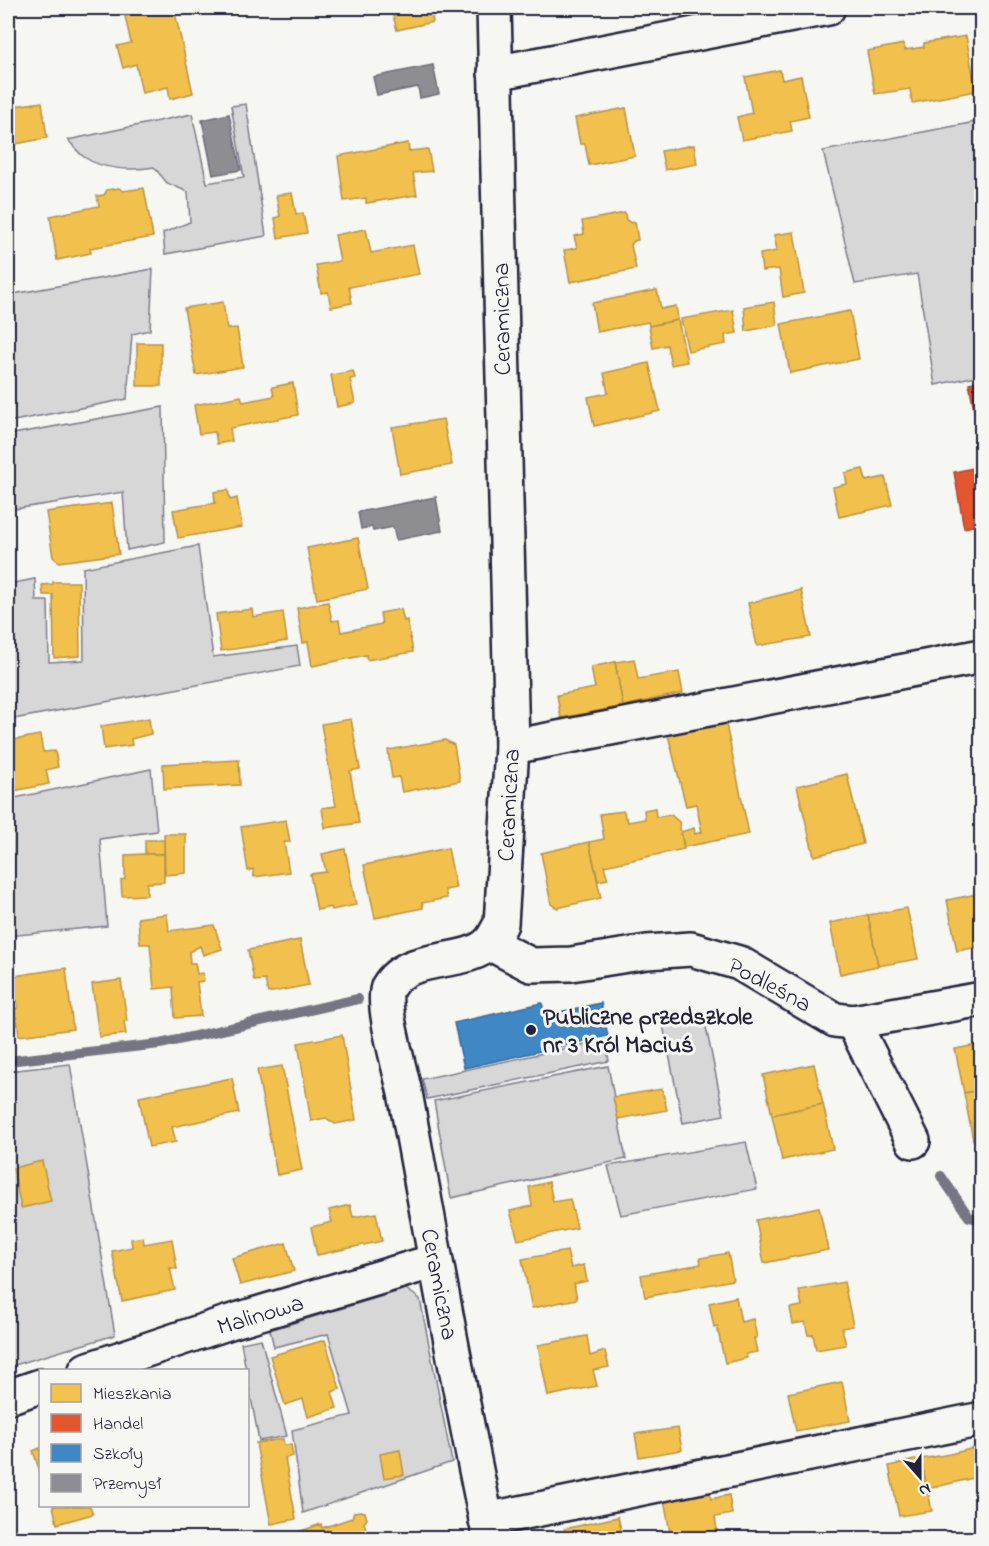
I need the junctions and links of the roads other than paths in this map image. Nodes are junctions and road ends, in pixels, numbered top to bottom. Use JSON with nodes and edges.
{"nodes":[{"id":1,"x":494,"y":8,"type":"edge"},
{"id":2,"x":828,"y":8,"type":"edge"},
{"id":3,"x":495,"y":73,"type":"junction"},
{"id":4,"x":981,"y":656,"type":"edge"},
{"id":5,"x":512,"y":747,"type":"junction"},
{"id":6,"x":489,"y":943,"type":"junction"},
{"id":7,"x":981,"y":999,"type":"edge"},
{"id":8,"x":853,"y":1022,"type":"junction"},
{"id":9,"x":913,"y":1141,"type":"dead end"},
{"id":10,"x":435,"y":1261,"type":"junction"},
{"id":11,"x":92,"y":1369,"type":"edge"},
{"id":12,"x":39,"y":1386,"type":"edge"},
{"id":13,"x":8,"y":1397,"type":"edge"},
{"id":14,"x":981,"y":1419,"type":"edge"},
{"id":15,"x":488,"y":1529,"type":"edge"}],
"edges":[{"from":1,"to":3,"type":"street","name":"Ceramiczna"},
{"from":2,"to":3,"type":"street"},
{"from":3,"to":5,"type":"street","name":"Ceramiczna"},
{"from":4,"to":5,"type":"street"},
{"from":5,"to":6,"type":"street","name":"Ceramiczna"},
{"from":6,"to":8,"type":"street","name":"Podleśna"},
{"from":6,"to":10,"type":"street","name":"Ceramiczna"},
{"from":7,"to":8,"type":"street","name":"Podleśna"},
{"from":8,"to":9,"type":"street"},
{"from":10,"to":11,"type":"street","name":"Malinowa"},
{"from":10,"to":15,"type":"street","name":"Ceramiczna"},
{"from":12,"to":13,"type":"street"},
{"from":14,"to":15,"type":"street","name":"Ceramiczna"}]}
